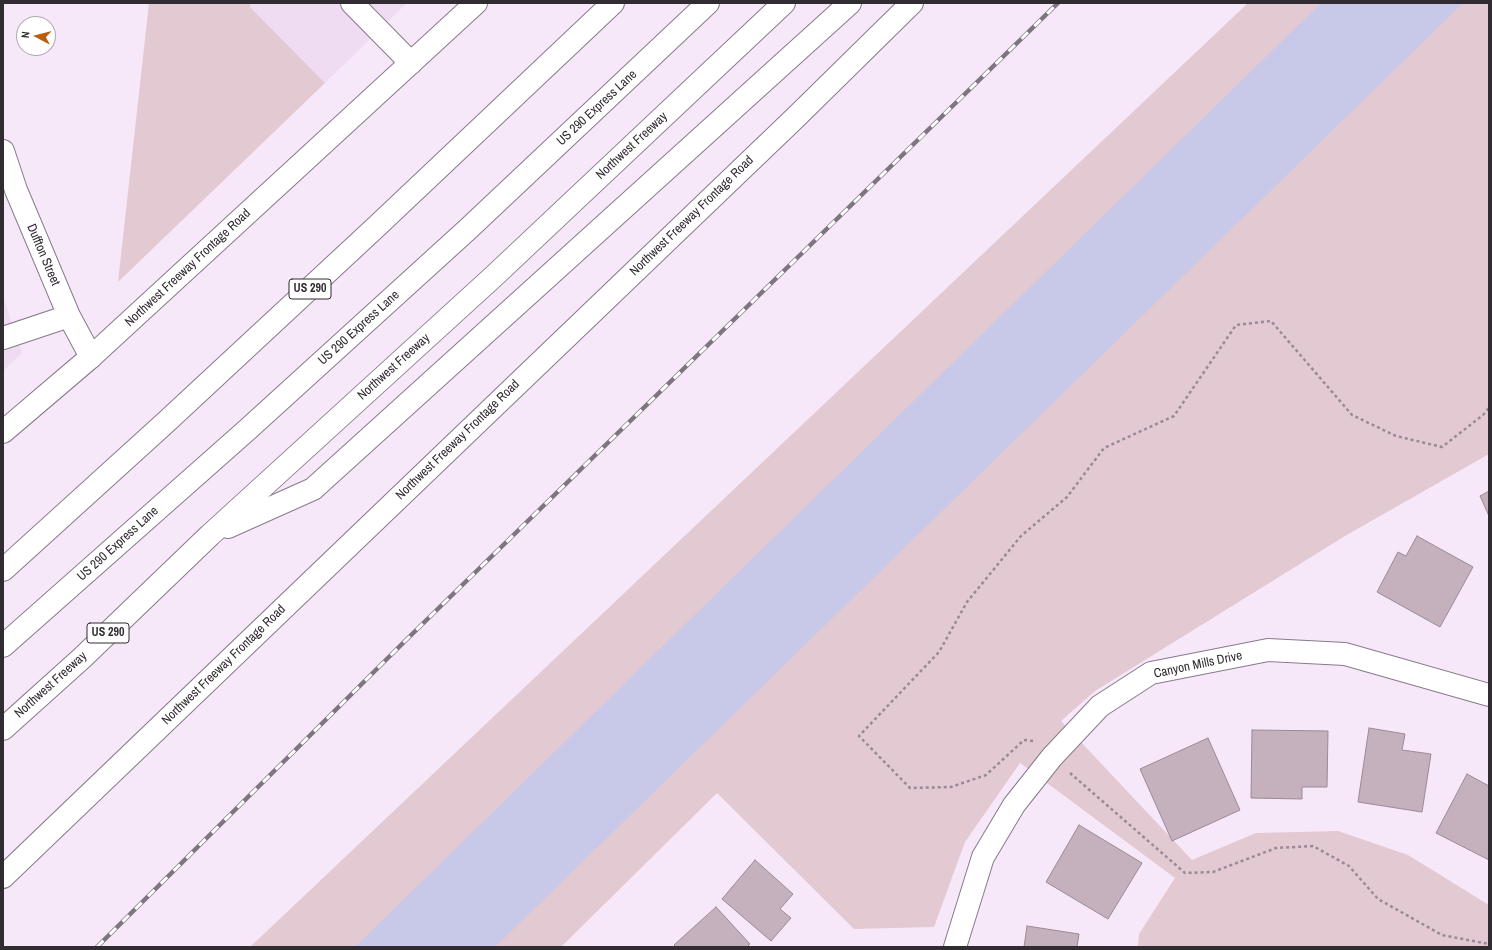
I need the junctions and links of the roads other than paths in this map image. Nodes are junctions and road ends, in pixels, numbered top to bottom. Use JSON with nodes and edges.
{"nodes":[{"id":1,"x":352,"y":3,"type":"edge"},
{"id":2,"x":476,"y":3,"type":"edge"},
{"id":3,"x":613,"y":3,"type":"edge"},
{"id":4,"x":708,"y":3,"type":"edge"},
{"id":5,"x":784,"y":3,"type":"edge"},
{"id":6,"x":850,"y":3,"type":"edge"},
{"id":7,"x":912,"y":3,"type":"edge"},
{"id":8,"x":411,"y":63,"type":"junction"},
{"id":9,"x":3,"y":151,"type":"edge"},
{"id":10,"x":69,"y":316,"type":"junction"},
{"id":11,"x":3,"y":338,"type":"edge"},
{"id":12,"x":91,"y":357,"type":"junction"},
{"id":13,"x":3,"y":432,"type":"edge"},
{"id":14,"x":210,"y":535,"type":"junction"},
{"id":15,"x":3,"y":570,"type":"edge"},
{"id":16,"x":3,"y":646,"type":"edge"},
{"id":17,"x":1489,"y":695,"type":"edge"},
{"id":18,"x":3,"y":729,"type":"edge"},
{"id":19,"x":3,"y":877,"type":"edge"},
{"id":20,"x":955,"y":947,"type":"edge"}],
"edges":[{"from":1,"to":8,"type":"main road"},
{"from":2,"to":8,"type":"main road","name":"Northwest Freeway Frontage Road"},
{"from":3,"to":15,"type":"main road","number":"US 290"},
{"from":4,"to":16,"type":"main road","name":"US 290 Express Lane"},
{"from":5,"to":14,"type":"main road","name":"Northwest Freeway","number":"US 290"},
{"from":6,"to":14,"type":"main road"},
{"from":7,"to":19,"type":"main road","name":"Northwest Freeway Frontage Road"},
{"from":8,"to":12,"type":"main road","name":"Northwest Freeway Frontage Road"},
{"from":9,"to":10,"type":"main road","name":"Duffton Street"},
{"from":10,"to":11,"type":"main road"},
{"from":10,"to":12,"type":"main road","name":"Duffton Street"},
{"from":12,"to":13,"type":"main road","name":"Northwest Freeway Frontage Road"},
{"from":14,"to":18,"type":"main road","name":"Northwest Freeway","number":"US 290"},
{"from":17,"to":20,"type":"main road","name":"Canyon Mills Drive"}]}
